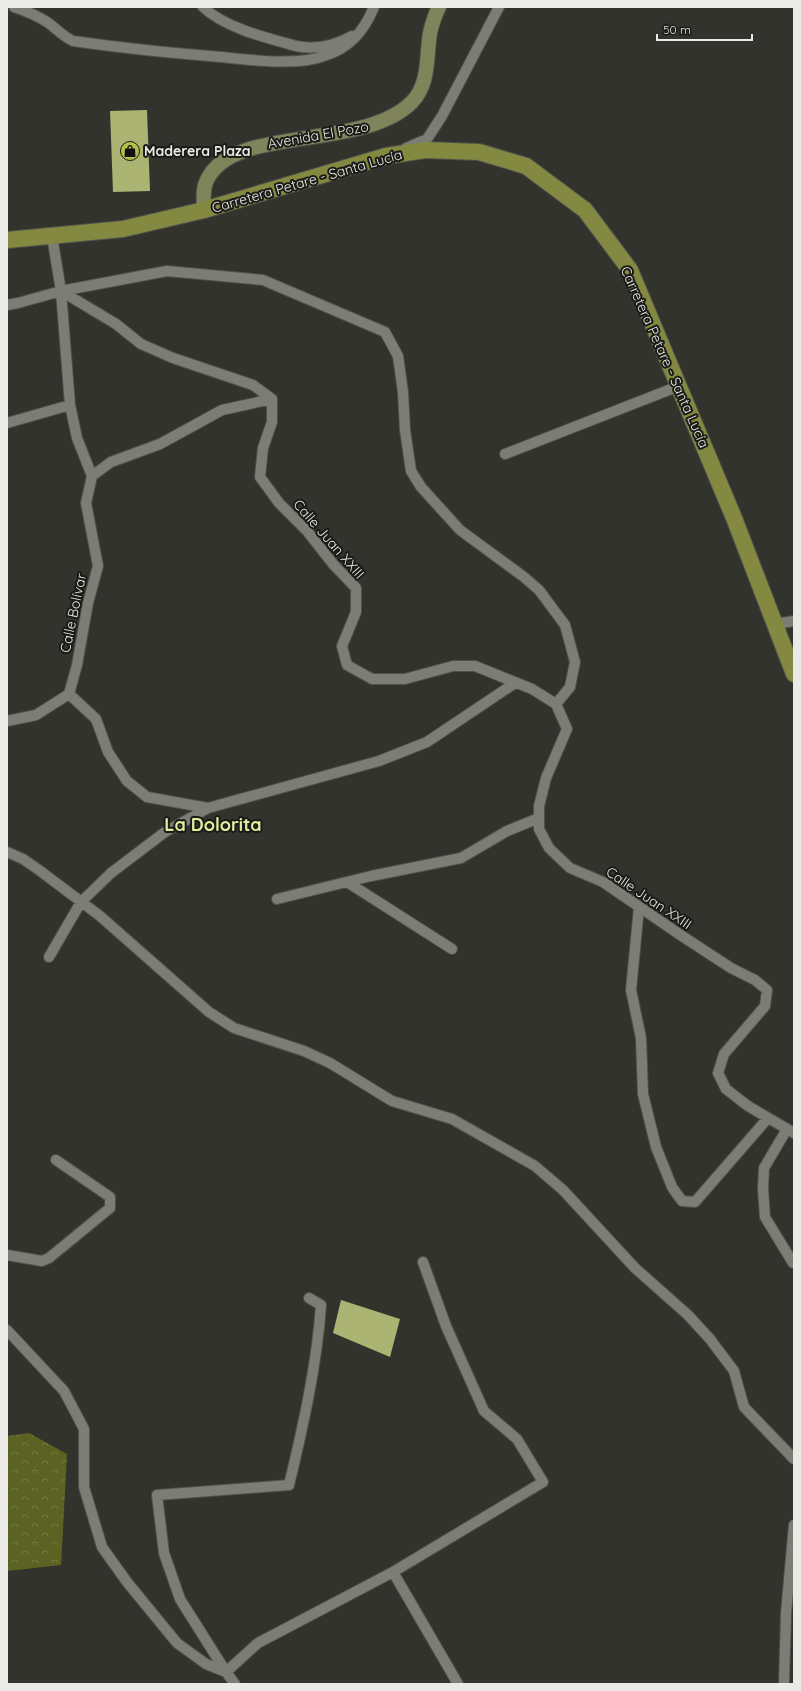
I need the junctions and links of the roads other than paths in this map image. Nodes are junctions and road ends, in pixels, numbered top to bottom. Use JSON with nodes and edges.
{"nodes":[{"id":1,"x":14,"y":7,"type":"edge"},
{"id":2,"x":203,"y":7,"type":"edge"},
{"id":3,"x":374,"y":7,"type":"edge"},
{"id":4,"x":439,"y":7,"type":"edge"},
{"id":5,"x":499,"y":7,"type":"edge"},
{"id":6,"x":364,"y":28,"type":"junction"},
{"id":7,"x":386,"y":156,"type":"junction"},
{"id":8,"x":204,"y":210,"type":"junction"},
{"id":9,"x":52,"y":236,"type":"junction"},
{"id":10,"x":7,"y":240,"type":"edge"},
{"id":11,"x":61,"y":291,"type":"junction"},
{"id":12,"x":7,"y":305,"type":"edge"},
{"id":13,"x":679,"y":386,"type":"junction"},
{"id":14,"x":272,"y":399,"type":"junction"},
{"id":15,"x":70,"y":405,"type":"junction"},
{"id":16,"x":7,"y":423,"type":"edge"},
{"id":17,"x":505,"y":454,"type":"dead end"},
{"id":18,"x":92,"y":476,"type":"junction"},
{"id":19,"x":794,"y":621,"type":"edge"},
{"id":20,"x":775,"y":624,"type":"junction"},
{"id":21,"x":794,"y":674,"type":"edge"},
{"id":22,"x":515,"y":683,"type":"junction"},
{"id":23,"x":69,"y":694,"type":"junction"},
{"id":24,"x":556,"y":704,"type":"junction"},
{"id":25,"x":7,"y":721,"type":"edge"},
{"id":26,"x":208,"y":808,"type":"junction"},
{"id":27,"x":539,"y":818,"type":"junction"},
{"id":28,"x":7,"y":852,"type":"edge"},
{"id":29,"x":347,"y":882,"type":"junction"},
{"id":30,"x":277,"y":899,"type":"dead end"},
{"id":31,"x":81,"y":902,"type":"junction"},
{"id":32,"x":639,"y":907,"type":"junction"},
{"id":33,"x":452,"y":949,"type":"dead end"},
{"id":34,"x":49,"y":957,"type":"dead end"},
{"id":35,"x":768,"y":1118,"type":"junction"},
{"id":36,"x":790,"y":1131,"type":"edge"},
{"id":37,"x":56,"y":1160,"type":"dead end"},
{"id":38,"x":7,"y":1255,"type":"edge"},
{"id":39,"x":423,"y":1262,"type":"dead end"},
{"id":40,"x":793,"y":1263,"type":"edge"},
{"id":41,"x":309,"y":1298,"type":"dead end"},
{"id":42,"x":7,"y":1330,"type":"edge"},
{"id":43,"x":794,"y":1459,"type":"edge"},
{"id":44,"x":794,"y":1525,"type":"edge"},
{"id":45,"x":393,"y":1572,"type":"junction"},
{"id":46,"x":226,"y":1672,"type":"junction"},
{"id":47,"x":235,"y":1684,"type":"edge"},
{"id":48,"x":458,"y":1684,"type":"edge"},
{"id":49,"x":784,"y":1684,"type":"edge"}],
"edges":[{"from":1,"to":6,"type":"street"},
{"from":2,"to":6,"type":"street"},
{"from":3,"to":6,"type":"street"},
{"from":4,"to":8,"type":"street","name":"Avenida El Pozo"},
{"from":5,"to":7,"type":"street"},
{"from":7,"to":8,"type":"main road","name":"Carretera Petare - Santa Lucía"},
{"from":7,"to":13,"type":"main road","name":"Carretera Petare - Santa Lucía"},
{"from":8,"to":9,"type":"main road","name":"Carretera Petare - Santa Lucía"},
{"from":9,"to":10,"type":"main road","name":"Carretera Petare - Santa Lucía"},
{"from":9,"to":11,"type":"street"},
{"from":11,"to":12,"type":"street"},
{"from":11,"to":14,"type":"street"},
{"from":11,"to":15,"type":"street"},
{"from":11,"to":24,"type":"street"},
{"from":13,"to":17,"type":"street"},
{"from":13,"to":20,"type":"main road","name":"Carretera Petare - Santa Lucía"},
{"from":14,"to":18,"type":"street"},
{"from":14,"to":22,"type":"street","name":"Calle Juan XXIII"},
{"from":15,"to":16,"type":"street"},
{"from":15,"to":18,"type":"street"},
{"from":18,"to":23,"type":"street","name":"Calle Bolívar"},
{"from":19,"to":20,"type":"street"},
{"from":20,"to":21,"type":"main road","name":"Carretera Petare - Santa Lucía"},
{"from":22,"to":24,"type":"street","name":"Calle Juan XXIII"},
{"from":22,"to":26,"type":"street"},
{"from":23,"to":25,"type":"street"},
{"from":23,"to":26,"type":"street"},
{"from":24,"to":27,"type":"street","name":"Calle Juan XXIII"},
{"from":26,"to":31,"type":"street"},
{"from":27,"to":29,"type":"street"},
{"from":27,"to":32,"type":"street","name":"Calle Juan XXIII"},
{"from":28,"to":31,"type":"street"},
{"from":29,"to":30,"type":"street"},
{"from":29,"to":33,"type":"street"},
{"from":31,"to":34,"type":"street"},
{"from":31,"to":43,"type":"street"},
{"from":32,"to":35,"type":"street","name":"Calle Juan XXIII"},
{"from":32,"to":35,"type":"street"},
{"from":35,"to":36,"type":"street","name":"Calle Juan XXIII"},
{"from":36,"to":40,"type":"street"},
{"from":37,"to":38,"type":"street"},
{"from":39,"to":45,"type":"street"},
{"from":41,"to":46,"type":"street"},
{"from":42,"to":46,"type":"street"},
{"from":44,"to":49,"type":"street"},
{"from":45,"to":46,"type":"street"},
{"from":45,"to":48,"type":"street"},
{"from":46,"to":47,"type":"street"}]}
